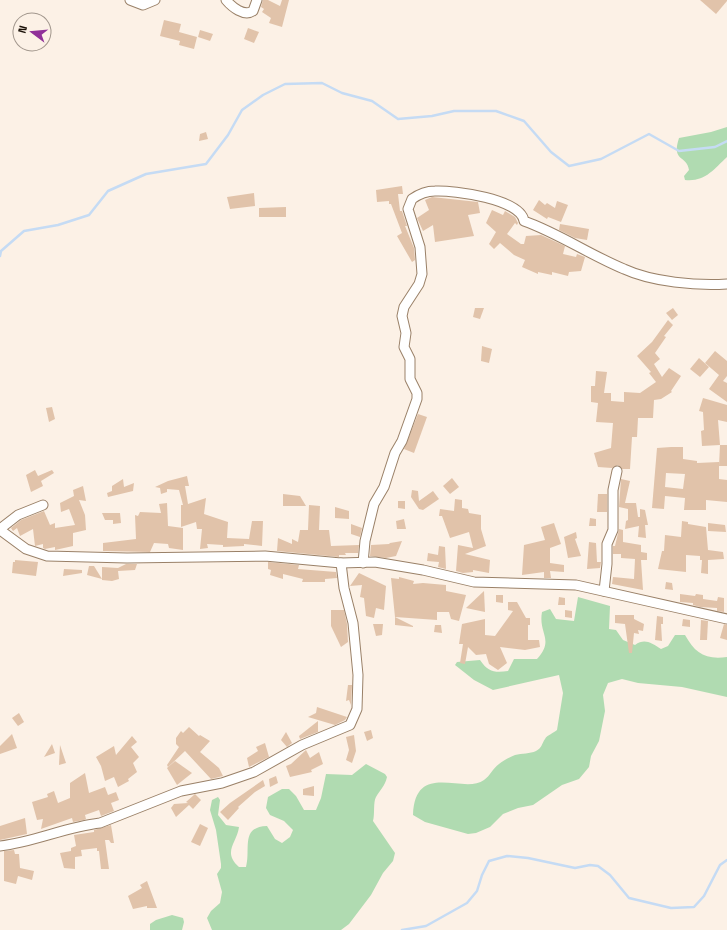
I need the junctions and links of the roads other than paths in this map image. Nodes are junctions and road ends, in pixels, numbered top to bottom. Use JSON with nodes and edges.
{"nodes":[{"id":1,"x":130,"y":0,"type":"edge"},
{"id":2,"x":155,"y":0,"type":"edge"},
{"id":3,"x":226,"y":0,"type":"edge"},
{"id":4,"x":257,"y":0,"type":"edge"},
{"id":5,"x":727,"y":284,"type":"edge"},
{"id":6,"x":617,"y":471,"type":"dead end"},
{"id":7,"x":43,"y":505,"type":"dead end"},
{"id":8,"x":0,"y":530,"type":"edge"},
{"id":9,"x":363,"y":562,"type":"junction"},
{"id":10,"x":341,"y":563,"type":"junction"},
{"id":11,"x":604,"y":591,"type":"junction"},
{"id":12,"x":727,"y":619,"type":"edge"},
{"id":13,"x":0,"y":846,"type":"edge"}],
"edges":[{"from":1,"to":2,"type":"street"},
{"from":3,"to":4,"type":"street"},
{"from":5,"to":9,"type":"street"},
{"from":6,"to":11,"type":"street"},
{"from":7,"to":8,"type":"street"},
{"from":8,"to":10,"type":"street"},
{"from":9,"to":10,"type":"street"},
{"from":9,"to":11,"type":"street"},
{"from":10,"to":13,"type":"street"},
{"from":11,"to":12,"type":"street"}]}
